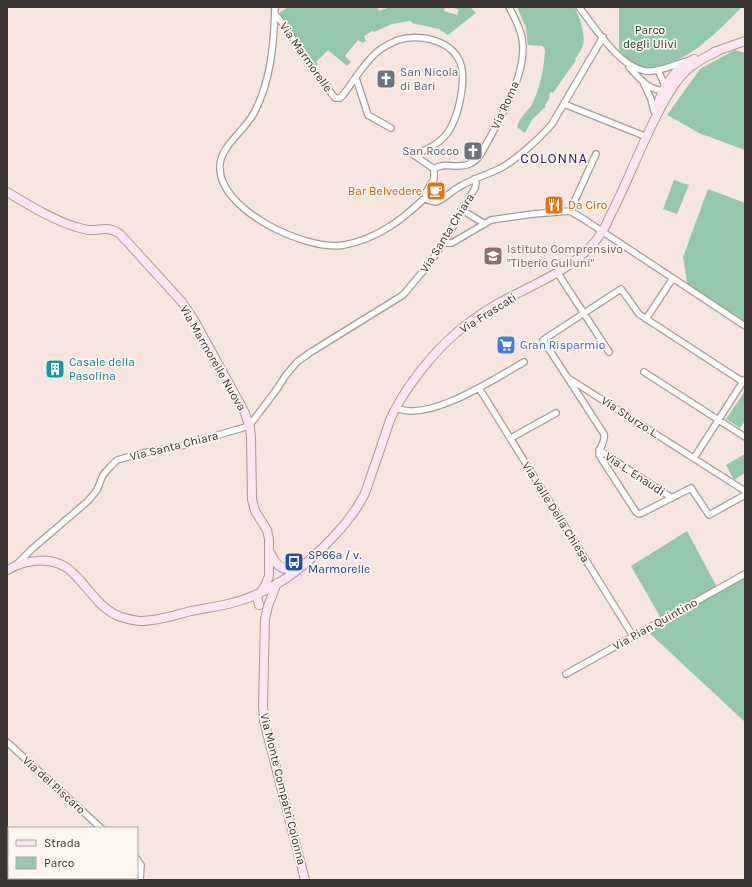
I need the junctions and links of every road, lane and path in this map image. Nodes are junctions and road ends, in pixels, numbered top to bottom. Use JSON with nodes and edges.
{"nodes":[{"id":1,"x":275,"y":7,"type":"edge"},
{"id":2,"x":509,"y":7,"type":"edge"},
{"id":3,"x":578,"y":7,"type":"edge"},
{"id":4,"x":275,"y":14,"type":"junction"},
{"id":5,"x":603,"y":37,"type":"junction"},
{"id":6,"x":745,"y":41,"type":"edge"},
{"id":7,"x":718,"y":51,"type":"junction"},
{"id":8,"x":696,"y":59,"type":"junction"},
{"id":9,"x":625,"y":62,"type":"junction"},
{"id":10,"x":658,"y":70,"type":"junction"},
{"id":11,"x":356,"y":78,"type":"junction"},
{"id":12,"x":643,"y":82,"type":"junction"},
{"id":13,"x":666,"y":90,"type":"junction"},
{"id":14,"x":564,"y":104,"type":"junction"},
{"id":15,"x":654,"y":118,"type":"junction"},
{"id":16,"x":391,"y":128,"type":"dead end"},
{"id":17,"x":647,"y":137,"type":"junction"},
{"id":18,"x":596,"y":154,"type":"dead end"},
{"id":19,"x":434,"y":169,"type":"junction"},
{"id":20,"x":474,"y":179,"type":"junction"},
{"id":21,"x":7,"y":192,"type":"edge"},
{"id":22,"x":427,"y":198,"type":"junction"},
{"id":23,"x":462,"y":210,"type":"junction"},
{"id":24,"x":570,"y":211,"type":"junction"},
{"id":25,"x":485,"y":224,"type":"junction"},
{"id":26,"x":602,"y":232,"type":"junction"},
{"id":27,"x":444,"y":243,"type":"junction"},
{"id":28,"x":557,"y":272,"type":"junction"},
{"id":29,"x":673,"y":278,"type":"junction"},
{"id":30,"x":583,"y":313,"type":"junction"},
{"id":31,"x":646,"y":319,"type":"junction"},
{"id":32,"x":745,"y":326,"type":"edge"},
{"id":33,"x":608,"y":352,"type":"dead end"},
{"id":34,"x":524,"y":362,"type":"dead end"},
{"id":35,"x":644,"y":372,"type":"dead end"},
{"id":36,"x":566,"y":377,"type":"junction"},
{"id":37,"x":744,"y":380,"type":"edge"},
{"id":38,"x":479,"y":388,"type":"junction"},
{"id":39,"x":397,"y":408,"type":"junction"},
{"id":40,"x":556,"y":413,"type":"dead end"},
{"id":41,"x":719,"y":421,"type":"junction"},
{"id":42,"x":249,"y":426,"type":"junction"},
{"id":43,"x":745,"y":437,"type":"edge"},
{"id":44,"x":511,"y":438,"type":"junction"},
{"id":45,"x":599,"y":450,"type":"junction"},
{"id":46,"x":694,"y":458,"type":"junction"},
{"id":47,"x":745,"y":491,"type":"edge"},
{"id":48,"x":745,"y":495,"type":"edge"},
{"id":49,"x":672,"y":498,"type":"junction"},
{"id":50,"x":270,"y":551,"type":"junction"},
{"id":51,"x":306,"y":563,"type":"junction"},
{"id":52,"x":16,"y":565,"type":"junction"},
{"id":53,"x":7,"y":570,"type":"edge"},
{"id":54,"x":745,"y":574,"type":"edge"},
{"id":55,"x":277,"y":583,"type":"junction"},
{"id":56,"x":261,"y":592,"type":"junction"},
{"id":57,"x":238,"y":601,"type":"junction"},
{"id":58,"x":269,"y":601,"type":"junction"},
{"id":59,"x":259,"y":605,"type":"junction"},
{"id":60,"x":265,"y":626,"type":"junction"},
{"id":61,"x":633,"y":636,"type":"junction"},
{"id":62,"x":566,"y":674,"type":"dead end"},
{"id":63,"x":7,"y":742,"type":"edge"},
{"id":64,"x":100,"y":827,"type":"edge"},
{"id":65,"x":138,"y":860,"type":"edge"},
{"id":66,"x":140,"y":880,"type":"edge"},
{"id":67,"x":305,"y":880,"type":"edge"}],
"edges":[{"from":1,"to":4,"type":"street"},
{"from":2,"to":19,"type":"street","name":"Via Roma"},
{"from":3,"to":5,"type":"street"},
{"from":4,"to":11,"type":"street","name":"Via Marmorelle"},
{"from":4,"to":22,"type":"street"},
{"from":5,"to":9,"type":"street"},
{"from":5,"to":14,"type":"street"},
{"from":6,"to":7,"type":"street"},
{"from":7,"to":8,"type":"street"},
{"from":7,"to":13,"type":"street"},
{"from":8,"to":10,"type":"street"},
{"from":8,"to":13,"type":"street"},
{"from":9,"to":10,"type":"street"},
{"from":9,"to":12,"type":"street"},
{"from":10,"to":13,"type":"street"},
{"from":11,"to":16,"type":"street"},
{"from":11,"to":19,"type":"street"},
{"from":12,"to":13,"type":"street"},
{"from":12,"to":15,"type":"street"},
{"from":13,"to":15,"type":"street","name":"Via Frascati"},
{"from":14,"to":17,"type":"street"},
{"from":14,"to":20,"type":"street"},
{"from":15,"to":17,"type":"street","name":"Via Frascati"},
{"from":17,"to":26,"type":"street","name":"Via Frascati"},
{"from":18,"to":24,"type":"street"},
{"from":19,"to":22,"type":"street"},
{"from":20,"to":22,"type":"street"},
{"from":20,"to":23,"type":"street","name":"Via Santa Chiara"},
{"from":21,"to":42,"type":"street","name":"Via Marmorelle Nuova"},
{"from":23,"to":25,"type":"street"},
{"from":23,"to":27,"type":"street","name":"Via Santa Chiara"},
{"from":24,"to":25,"type":"street"},
{"from":24,"to":26,"type":"street"},
{"from":25,"to":27,"type":"street"},
{"from":26,"to":28,"type":"street","name":"Via Frascati"},
{"from":26,"to":29,"type":"street"},
{"from":27,"to":42,"type":"street","name":"Via Santa Chiara"},
{"from":28,"to":30,"type":"street"},
{"from":28,"to":39,"type":"street","name":"Via Frascati"},
{"from":29,"to":31,"type":"street"},
{"from":29,"to":32,"type":"street"},
{"from":30,"to":31,"type":"street"},
{"from":30,"to":33,"type":"street"},
{"from":30,"to":36,"type":"street"},
{"from":31,"to":37,"type":"street"},
{"from":34,"to":38,"type":"street"},
{"from":35,"to":41,"type":"street"},
{"from":36,"to":45,"type":"street"},
{"from":36,"to":46,"type":"street","name":"Via Sturzo L."},
{"from":37,"to":41,"type":"street"},
{"from":38,"to":39,"type":"street"},
{"from":38,"to":44,"type":"street","name":"Via Valle Della Chiesa"},
{"from":39,"to":51,"type":"street","name":"Via Frascati"},
{"from":40,"to":44,"type":"street"},
{"from":41,"to":43,"type":"street"},
{"from":41,"to":46,"type":"street"},
{"from":42,"to":50,"type":"street","name":"Via Marmorelle Nuova"},
{"from":42,"to":52,"type":"street","name":"Via Santa Chiara"},
{"from":44,"to":61,"type":"street","name":"Via Valle Della Chiesa"},
{"from":45,"to":49,"type":"street","name":"Via L. Enaudi"},
{"from":45,"to":49,"type":"street"},
{"from":46,"to":47,"type":"street","name":"Via Sturzo L."},
{"from":48,"to":49,"type":"street"},
{"from":50,"to":51,"type":"street","name":"Via Marmorelle Nuova"},
{"from":50,"to":56,"type":"street","name":"Via Marmorelle Nuova"},
{"from":51,"to":55,"type":"street","name":"Via Frascati"},
{"from":52,"to":53,"type":"street"},
{"from":52,"to":57,"type":"street"},
{"from":54,"to":61,"type":"street","name":"Via Pian Quintino"},
{"from":55,"to":56,"type":"street","name":"Via Frascati"},
{"from":55,"to":58,"type":"street"},
{"from":56,"to":57,"type":"street","name":"Via Frascati"},
{"from":56,"to":58,"type":"street"},
{"from":56,"to":59,"type":"street","name":"Via Marmorelle Nuova"},
{"from":57,"to":59,"type":"street"},
{"from":58,"to":60,"type":"street"},
{"from":59,"to":60,"type":"street"},
{"from":60,"to":67,"type":"street","name":"Via Monte Compatri Colonna"},
{"from":61,"to":62,"type":"street","name":"Via Pian Quintino"},
{"from":63,"to":64,"type":"street","name":"Via del Piscaro"},
{"from":65,"to":66,"type":"street"}]}
